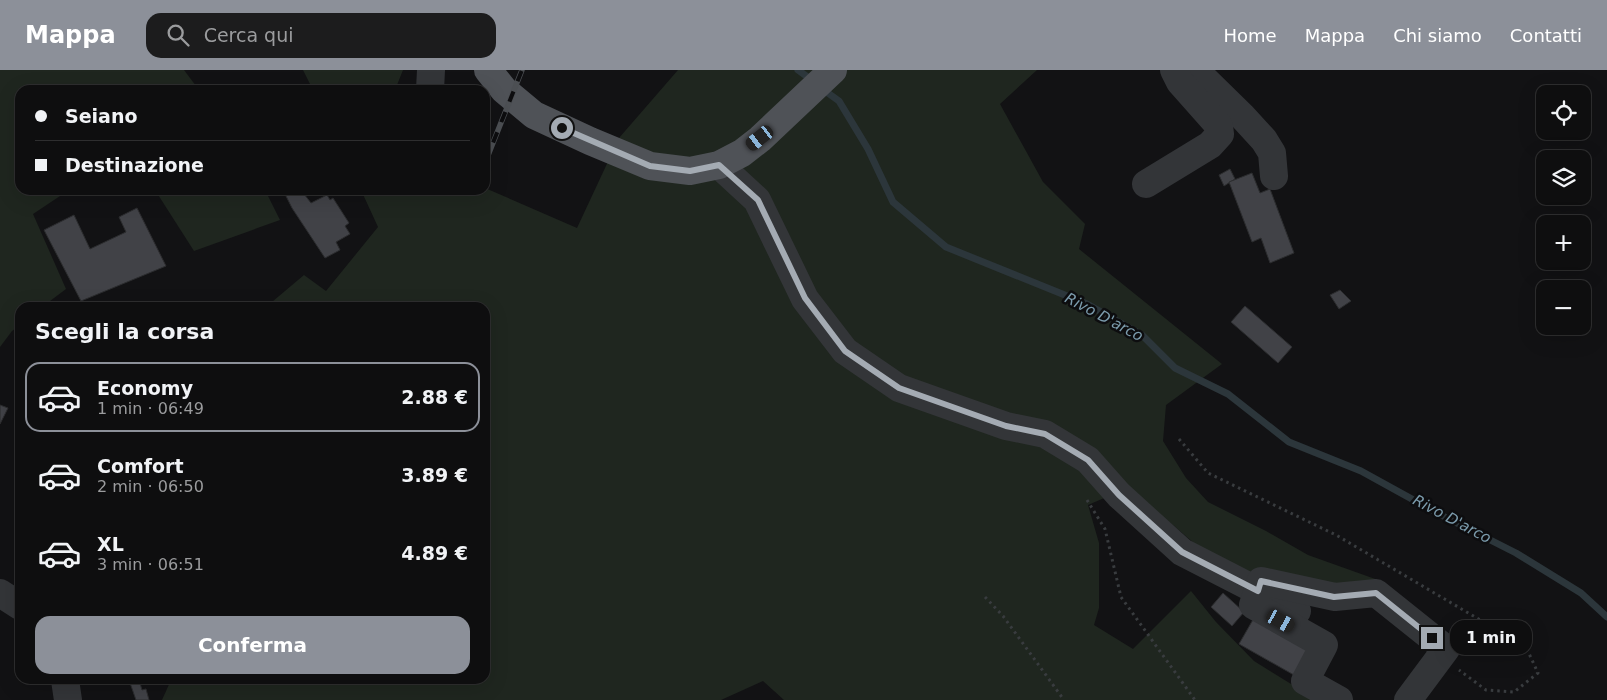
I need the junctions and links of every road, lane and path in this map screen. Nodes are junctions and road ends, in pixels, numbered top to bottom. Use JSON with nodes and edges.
{"nodes":[{"id":1,"x":431,"y":70,"type":"edge"},
{"id":2,"x":488,"y":70,"type":"edge"},
{"id":3,"x":833,"y":70,"type":"edge"},
{"id":4,"x":1174,"y":70,"type":"edge"},
{"id":5,"x":1195,"y":70,"type":"edge"},
{"id":6,"x":430,"y":85,"type":"edge"},
{"id":7,"x":719,"y":165,"type":"junction"},
{"id":8,"x":1274,"y":176,"type":"dead end"},
{"id":9,"x":1146,"y":184,"type":"dead end"},
{"id":10,"x":1085,"y":497,"type":"dead end"},
{"id":11,"x":1258,"y":591,"type":"junction"},
{"id":12,"x":0,"y":593,"type":"edge"},
{"id":13,"x":985,"y":597,"type":"dead end"},
{"id":14,"x":15,"y":603,"type":"edge"},
{"id":15,"x":1297,"y":611,"type":"dead end"},
{"id":16,"x":66,"y":684,"type":"edge"},
{"id":17,"x":68,"y":700,"type":"edge"},
{"id":18,"x":1064,"y":700,"type":"edge"},
{"id":19,"x":1195,"y":700,"type":"edge"},
{"id":20,"x":1339,"y":700,"type":"edge"},
{"id":21,"x":1408,"y":700,"type":"edge"}],
"edges":[{"from":1,"to":6,"type":"street"},
{"from":2,"to":7,"type":"main road"},
{"from":3,"to":7,"type":"main road"},
{"from":4,"to":9,"type":"street"},
{"from":5,"to":8,"type":"street"},
{"from":7,"to":11,"type":"street"},
{"from":10,"to":19,"type":"path"},
{"from":11,"to":15,"type":"street"},
{"from":11,"to":20,"type":"street"},
{"from":11,"to":21,"type":"street"},
{"from":12,"to":14,"type":"street"},
{"from":13,"to":18,"type":"path"},
{"from":16,"to":17,"type":"street"}]}
